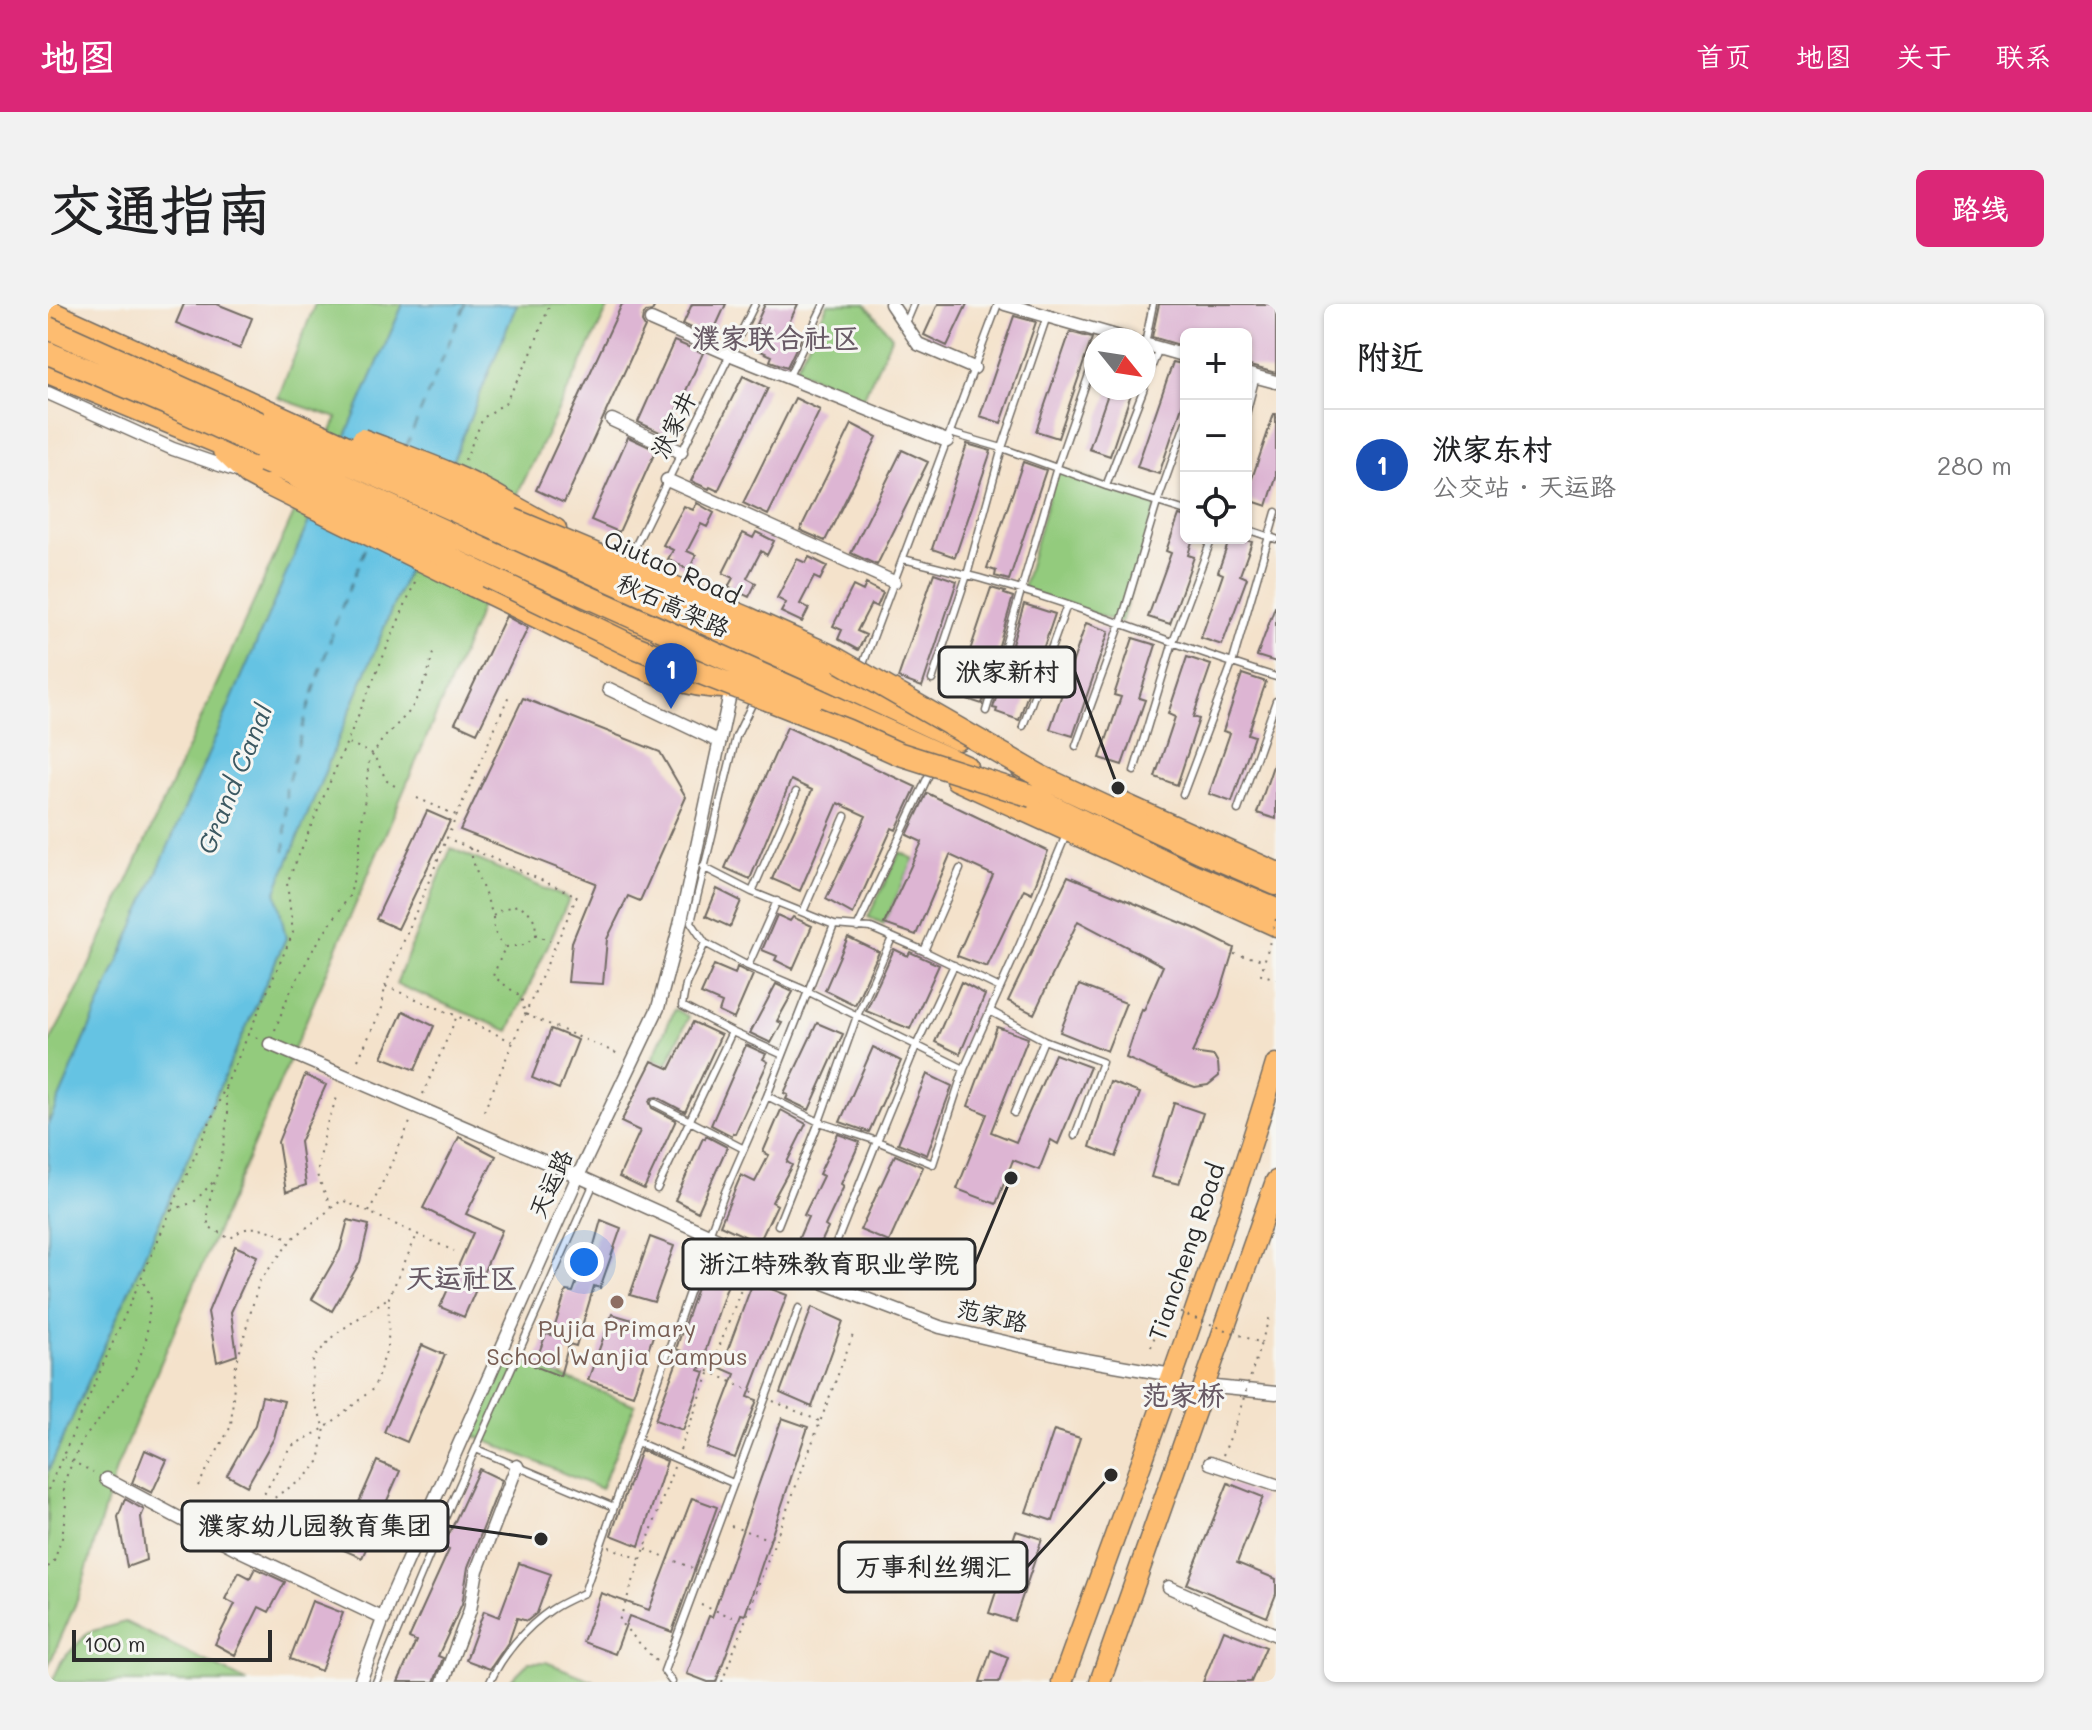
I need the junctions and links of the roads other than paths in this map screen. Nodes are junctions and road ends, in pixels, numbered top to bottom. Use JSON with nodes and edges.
{"nodes":[{"id":1,"x":755,"y":304,"type":"edge"},
{"id":2,"x":824,"y":304,"type":"edge"},
{"id":3,"x":891,"y":304,"type":"edge"},
{"id":4,"x":914,"y":304,"type":"edge"},
{"id":5,"x":998,"y":304,"type":"edge"},
{"id":6,"x":1005,"y":304,"type":"edge"},
{"id":7,"x":1153,"y":304,"type":"edge"},
{"id":8,"x":51,"y":316,"type":"edge"},
{"id":9,"x":1047,"y":316,"type":"junction"},
{"id":10,"x":651,"y":320,"type":"dead end"},
{"id":11,"x":905,"y":325,"type":"junction"},
{"id":12,"x":1148,"y":328,"type":"edge"},
{"id":13,"x":1084,"y":329,"type":"edge"},
{"id":14,"x":1156,"y":347,"type":"edge"},
{"id":15,"x":1159,"y":348,"type":"junction"},
{"id":16,"x":48,"y":353,"type":"edge"},
{"id":17,"x":729,"y":354,"type":"junction"},
{"id":18,"x":1180,"y":354,"type":"edge"},
{"id":19,"x":1156,"y":356,"type":"edge"},
{"id":20,"x":974,"y":368,"type":"junction"},
{"id":21,"x":48,"y":373,"type":"edge"},
{"id":22,"x":1252,"y":375,"type":"edge"},
{"id":23,"x":788,"y":378,"type":"junction"},
{"id":24,"x":1276,"y":382,"type":"edge"},
{"id":25,"x":1084,"y":389,"type":"edge"},
{"id":26,"x":50,"y":393,"type":"edge"},
{"id":27,"x":1139,"y":400,"type":"edge"},
{"id":28,"x":612,"y":420,"type":"dead end"},
{"id":29,"x":299,"y":424,"type":"junction"},
{"id":30,"x":948,"y":437,"type":"junction"},
{"id":31,"x":1180,"y":439,"type":"edge"},
{"id":32,"x":1002,"y":448,"type":"junction"},
{"id":33,"x":681,"y":452,"type":"junction"},
{"id":34,"x":1057,"y":467,"type":"junction"},
{"id":35,"x":255,"y":468,"type":"junction"},
{"id":36,"x":294,"y":475,"type":"junction"},
{"id":37,"x":667,"y":480,"type":"junction"},
{"id":38,"x":1106,"y":486,"type":"junction"},
{"id":39,"x":449,"y":493,"type":"junction"},
{"id":40,"x":1157,"y":503,"type":"junction"},
{"id":41,"x":1180,"y":509,"type":"edge"},
{"id":42,"x":510,"y":512,"type":"junction"},
{"id":43,"x":1276,"y":512,"type":"edge"},
{"id":44,"x":1252,"y":531,"type":"edge"},
{"id":45,"x":1272,"y":538,"type":"edge"},
{"id":46,"x":1210,"y":544,"type":"edge"},
{"id":47,"x":903,"y":559,"type":"junction"},
{"id":48,"x":627,"y":563,"type":"junction"},
{"id":49,"x":967,"y":575,"type":"junction"},
{"id":50,"x":894,"y":582,"type":"junction"},
{"id":51,"x":1022,"y":591,"type":"junction"},
{"id":52,"x":1067,"y":605,"type":"junction"},
{"id":53,"x":1121,"y":623,"type":"junction"},
{"id":54,"x":757,"y":635,"type":"junction"},
{"id":55,"x":1173,"y":642,"type":"junction"},
{"id":56,"x":1232,"y":664,"type":"junction"},
{"id":57,"x":1276,"y":677,"type":"edge"},
{"id":58,"x":932,"y":680,"type":"dead end"},
{"id":59,"x":856,"y":682,"type":"junction"},
{"id":60,"x":762,"y":687,"type":"junction"},
{"id":61,"x":609,"y":689,"type":"dead end"},
{"id":62,"x":731,"y":689,"type":"junction"},
{"id":63,"x":1276,"y":701,"type":"edge"},
{"id":64,"x":986,"y":711,"type":"dead end"},
{"id":65,"x":1023,"y":726,"type":"dead end"},
{"id":66,"x":718,"y":741,"type":"junction"},
{"id":67,"x":1076,"y":746,"type":"dead end"},
{"id":68,"x":932,"y":768,"type":"junction"},
{"id":69,"x":1134,"y":771,"type":"dead end"},
{"id":70,"x":1036,"y":786,"type":"junction"},
{"id":71,"x":796,"y":792,"type":"dead end"},
{"id":72,"x":1183,"y":794,"type":"dead end"},
{"id":73,"x":1238,"y":810,"type":"dead end"},
{"id":74,"x":845,"y":816,"type":"dead end"},
{"id":75,"x":1067,"y":832,"type":"junction"},
{"id":76,"x":703,"y":867,"type":"junction"},
{"id":77,"x":960,"y":869,"type":"dead end"},
{"id":78,"x":1276,"y":872,"type":"edge"},
{"id":79,"x":1276,"y":884,"type":"edge"},
{"id":80,"x":752,"y":892,"type":"junction"},
{"id":81,"x":777,"y":901,"type":"junction"},
{"id":82,"x":1276,"y":910,"type":"edge"},
{"id":83,"x":803,"y":912,"type":"junction"},
{"id":84,"x":834,"y":925,"type":"junction"},
{"id":85,"x":1276,"y":926,"type":"edge"},
{"id":86,"x":857,"y":928,"type":"junction"},
{"id":87,"x":892,"y":938,"type":"junction"},
{"id":88,"x":705,"y":943,"type":"junction"},
{"id":89,"x":924,"y":951,"type":"junction"},
{"id":90,"x":954,"y":965,"type":"junction"},
{"id":91,"x":748,"y":966,"type":"junction"},
{"id":92,"x":1000,"y":988,"type":"junction"},
{"id":93,"x":807,"y":991,"type":"junction"},
{"id":94,"x":990,"y":1011,"type":"junction"},
{"id":95,"x":857,"y":1016,"type":"junction"},
{"id":96,"x":732,"y":1032,"type":"junction"},
{"id":97,"x":1044,"y":1040,"type":"junction"},
{"id":98,"x":270,"y":1044,"type":"road end"},
{"id":99,"x":916,"y":1046,"type":"junction"},
{"id":100,"x":783,"y":1055,"type":"junction"},
{"id":101,"x":1276,"y":1064,"type":"edge"},
{"id":102,"x":964,"y":1069,"type":"junction"},
{"id":103,"x":767,"y":1096,"type":"junction"},
{"id":104,"x":655,"y":1103,"type":"dead end"},
{"id":105,"x":1014,"y":1113,"type":"dead end"},
{"id":106,"x":690,"y":1121,"type":"junction"},
{"id":107,"x":819,"y":1122,"type":"junction"},
{"id":108,"x":1075,"y":1136,"type":"dead end"},
{"id":109,"x":877,"y":1141,"type":"junction"},
{"id":110,"x":744,"y":1149,"type":"junction"},
{"id":111,"x":578,"y":1176,"type":"junction"},
{"id":112,"x":1276,"y":1181,"type":"edge"},
{"id":113,"x":594,"y":1183,"type":"junction"},
{"id":114,"x":657,"y":1189,"type":"dead end"},
{"id":115,"x":778,"y":1225,"type":"dead end"},
{"id":116,"x":709,"y":1235,"type":"junction"},
{"id":117,"x":821,"y":1281,"type":"junction"},
{"id":118,"x":799,"y":1308,"type":"dead end"},
{"id":119,"x":1172,"y":1375,"type":"junction"},
{"id":120,"x":1205,"y":1386,"type":"junction"},
{"id":121,"x":1276,"y":1393,"type":"edge"},
{"id":122,"x":637,"y":1442,"type":"junction"},
{"id":123,"x":476,"y":1449,"type":"junction"},
{"id":124,"x":1216,"y":1460,"type":"road end"},
{"id":125,"x":517,"y":1466,"type":"junction"},
{"id":126,"x":106,"y":1479,"type":"road end"},
{"id":127,"x":733,"y":1483,"type":"junction"},
{"id":128,"x":1276,"y":1485,"type":"edge"},
{"id":129,"x":614,"y":1507,"type":"junction"},
{"id":130,"x":1169,"y":1587,"type":"dead end"},
{"id":131,"x":384,"y":1619,"type":"junction"},
{"id":132,"x":1276,"y":1635,"type":"edge"},
{"id":133,"x":360,"y":1682,"type":"edge"},
{"id":134,"x":376,"y":1682,"type":"edge"},
{"id":135,"x":443,"y":1682,"type":"edge"},
{"id":136,"x":490,"y":1682,"type":"edge"},
{"id":137,"x":672,"y":1682,"type":"edge"},
{"id":138,"x":1062,"y":1682,"type":"edge"},
{"id":139,"x":1100,"y":1682,"type":"edge"}],
"edges":[{"from":1,"to":17,"type":"lane","name":"洑家井"},
{"from":2,"to":23,"type":"lane"},
{"from":3,"to":11,"type":"street"},
{"from":4,"to":11,"type":"lane"},
{"from":5,"to":20,"type":"lane"},
{"from":6,"to":9,"type":"street"},
{"from":7,"to":12,"type":"lane"},
{"from":8,"to":29,"type":"main road","name":"Qiutao Road","bridge":true},
{"from":8,"to":70,"type":"highway","name":"秋石高架路","bridge":true},
{"from":9,"to":13,"type":"street"},
{"from":9,"to":32,"type":"lane"},
{"from":10,"to":17,"type":"street"},
{"from":11,"to":20,"type":"street"},
{"from":14,"to":15,"type":"street"},
{"from":15,"to":18,"type":"street"},
{"from":15,"to":19,"type":"lane"},
{"from":16,"to":70,"type":"highway","name":"秋石高架路","bridge":true},
{"from":17,"to":23,"type":"street"},
{"from":17,"to":33,"type":"lane","name":"洑家井"},
{"from":20,"to":30,"type":"lane"},
{"from":21,"to":35,"type":"main road"},
{"from":22,"to":24,"type":"street"},
{"from":23,"to":30,"type":"street"},
{"from":25,"to":34,"type":"lane"},
{"from":26,"to":35,"type":"street"},
{"from":27,"to":38,"type":"lane"},
{"from":28,"to":33,"type":"street"},
{"from":29,"to":39,"type":"main road","name":"Qiutao Road","bridge":true},
{"from":29,"to":42,"type":"main road","bridge":true},
{"from":30,"to":32,"type":"lane"},
{"from":30,"to":47,"type":"lane"},
{"from":31,"to":40,"type":"lane"},
{"from":32,"to":34,"type":"lane"},
{"from":32,"to":49,"type":"lane"},
{"from":33,"to":37,"type":"lane","name":"洑家井"},
{"from":34,"to":38,"type":"lane"},
{"from":34,"to":51,"type":"lane"},
{"from":35,"to":36,"type":"main road","bridge":true},
{"from":35,"to":62,"type":"main road","bridge":true},
{"from":36,"to":60,"type":"main road","bridge":true},
{"from":36,"to":70,"type":"highway","bridge":true},
{"from":37,"to":48,"type":"lane","name":"洑家井"},
{"from":37,"to":50,"type":"street"},
{"from":38,"to":40,"type":"lane"},
{"from":39,"to":42,"type":"main road","name":"Qiutao Road","bridge":true},
{"from":39,"to":70,"type":"highway","bridge":true},
{"from":40,"to":41,"type":"lane"},
{"from":40,"to":53,"type":"lane"},
{"from":42,"to":48,"type":"main road"},
{"from":42,"to":54,"type":"main road","name":"Qiutao Road"},
{"from":43,"to":45,"type":"lane"},
{"from":44,"to":45,"type":"lane"},
{"from":45,"to":56,"type":"lane"},
{"from":46,"to":55,"type":"lane"},
{"from":47,"to":49,"type":"lane"},
{"from":47,"to":50,"type":"lane"},
{"from":48,"to":54,"type":"main road"},
{"from":49,"to":51,"type":"lane"},
{"from":49,"to":58,"type":"lane"},
{"from":50,"to":59,"type":"lane"},
{"from":51,"to":52,"type":"lane"},
{"from":51,"to":64,"type":"lane"},
{"from":52,"to":53,"type":"lane"},
{"from":52,"to":65,"type":"lane"},
{"from":53,"to":55,"type":"lane"},
{"from":53,"to":67,"type":"lane"},
{"from":54,"to":59,"type":"main road","name":"Qiutao Road"},
{"from":55,"to":56,"type":"lane"},
{"from":55,"to":69,"type":"lane"},
{"from":56,"to":57,"type":"lane"},
{"from":56,"to":72,"type":"lane"},
{"from":59,"to":78,"type":"main road","name":"Qiutao Road"},
{"from":60,"to":62,"type":"main road"},
{"from":60,"to":68,"type":"main road"},
{"from":60,"to":76,"type":"lane"},
{"from":61,"to":66,"type":"street"},
{"from":62,"to":66,"type":"street","name":"天运路"},
{"from":63,"to":73,"type":"lane"},
{"from":66,"to":111,"type":"street","name":"天运路"},
{"from":68,"to":75,"type":"main road"},
{"from":68,"to":86,"type":"lane"},
{"from":70,"to":79,"type":"highway","name":"秋石高架路"},
{"from":70,"to":82,"type":"highway","name":"秋石高架路"},
{"from":71,"to":80,"type":"lane"},
{"from":74,"to":83,"type":"lane"},
{"from":75,"to":85,"type":"main road"},
{"from":75,"to":92,"type":"lane"},
{"from":76,"to":80,"type":"lane"},
{"from":76,"to":88,"type":"lane"},
{"from":77,"to":89,"type":"lane"},
{"from":80,"to":81,"type":"lane"},
{"from":81,"to":83,"type":"lane"},
{"from":81,"to":91,"type":"lane"},
{"from":83,"to":84,"type":"lane"},
{"from":84,"to":86,"type":"lane"},
{"from":84,"to":93,"type":"lane"},
{"from":86,"to":87,"type":"lane"},
{"from":87,"to":89,"type":"lane"},
{"from":87,"to":95,"type":"lane"},
{"from":88,"to":91,"type":"lane"},
{"from":88,"to":96,"type":"lane"},
{"from":89,"to":90,"type":"lane"},
{"from":90,"to":92,"type":"lane"},
{"from":90,"to":99,"type":"lane"},
{"from":91,"to":93,"type":"lane"},
{"from":92,"to":94,"type":"lane"},
{"from":93,"to":95,"type":"lane"},
{"from":93,"to":100,"type":"lane"},
{"from":94,"to":97,"type":"lane"},
{"from":94,"to":102,"type":"lane"},
{"from":95,"to":99,"type":"lane"},
{"from":95,"to":107,"type":"lane"},
{"from":96,"to":100,"type":"lane"},
{"from":96,"to":106,"type":"lane"},
{"from":97,"to":105,"type":"lane"},
{"from":97,"to":108,"type":"lane"},
{"from":98,"to":111,"type":"street","name":"范家路"},
{"from":99,"to":102,"type":"lane"},
{"from":99,"to":109,"type":"lane"},
{"from":100,"to":103,"type":"lane"},
{"from":101,"to":119,"type":"main road","name":"Tiancheng Road"},
{"from":102,"to":109,"type":"lane"},
{"from":103,"to":107,"type":"lane"},
{"from":103,"to":110,"type":"lane"},
{"from":104,"to":106,"type":"lane"},
{"from":106,"to":110,"type":"lane"},
{"from":106,"to":114,"type":"lane"},
{"from":107,"to":109,"type":"lane"},
{"from":107,"to":115,"type":"lane"},
{"from":109,"to":117,"type":"lane"},
{"from":110,"to":116,"type":"lane"},
{"from":111,"to":113,"type":"street","name":"范家路"},
{"from":111,"to":131,"type":"street","name":"天运路"},
{"from":112,"to":120,"type":"main road"},
{"from":113,"to":116,"type":"street","name":"范家路"},
{"from":113,"to":123,"type":"lane"},
{"from":116,"to":117,"type":"street","name":"范家路"},
{"from":116,"to":122,"type":"lane"},
{"from":117,"to":119,"type":"street","name":"范家路"},
{"from":118,"to":127,"type":"lane"},
{"from":119,"to":138,"type":"main road","name":"Tiancheng Road"},
{"from":120,"to":121,"type":"street"},
{"from":120,"to":139,"type":"main road"},
{"from":122,"to":127,"type":"lane"},
{"from":122,"to":129,"type":"lane"},
{"from":123,"to":125,"type":"lane"},
{"from":123,"to":134,"type":"lane"},
{"from":124,"to":128,"type":"street"},
{"from":125,"to":129,"type":"lane"},
{"from":125,"to":135,"type":"street"},
{"from":126,"to":131,"type":"street"},
{"from":127,"to":137,"type":"lane"},
{"from":129,"to":136,"type":"lane"},
{"from":130,"to":132,"type":"street"},
{"from":131,"to":133,"type":"street","name":"天运路"}]}
